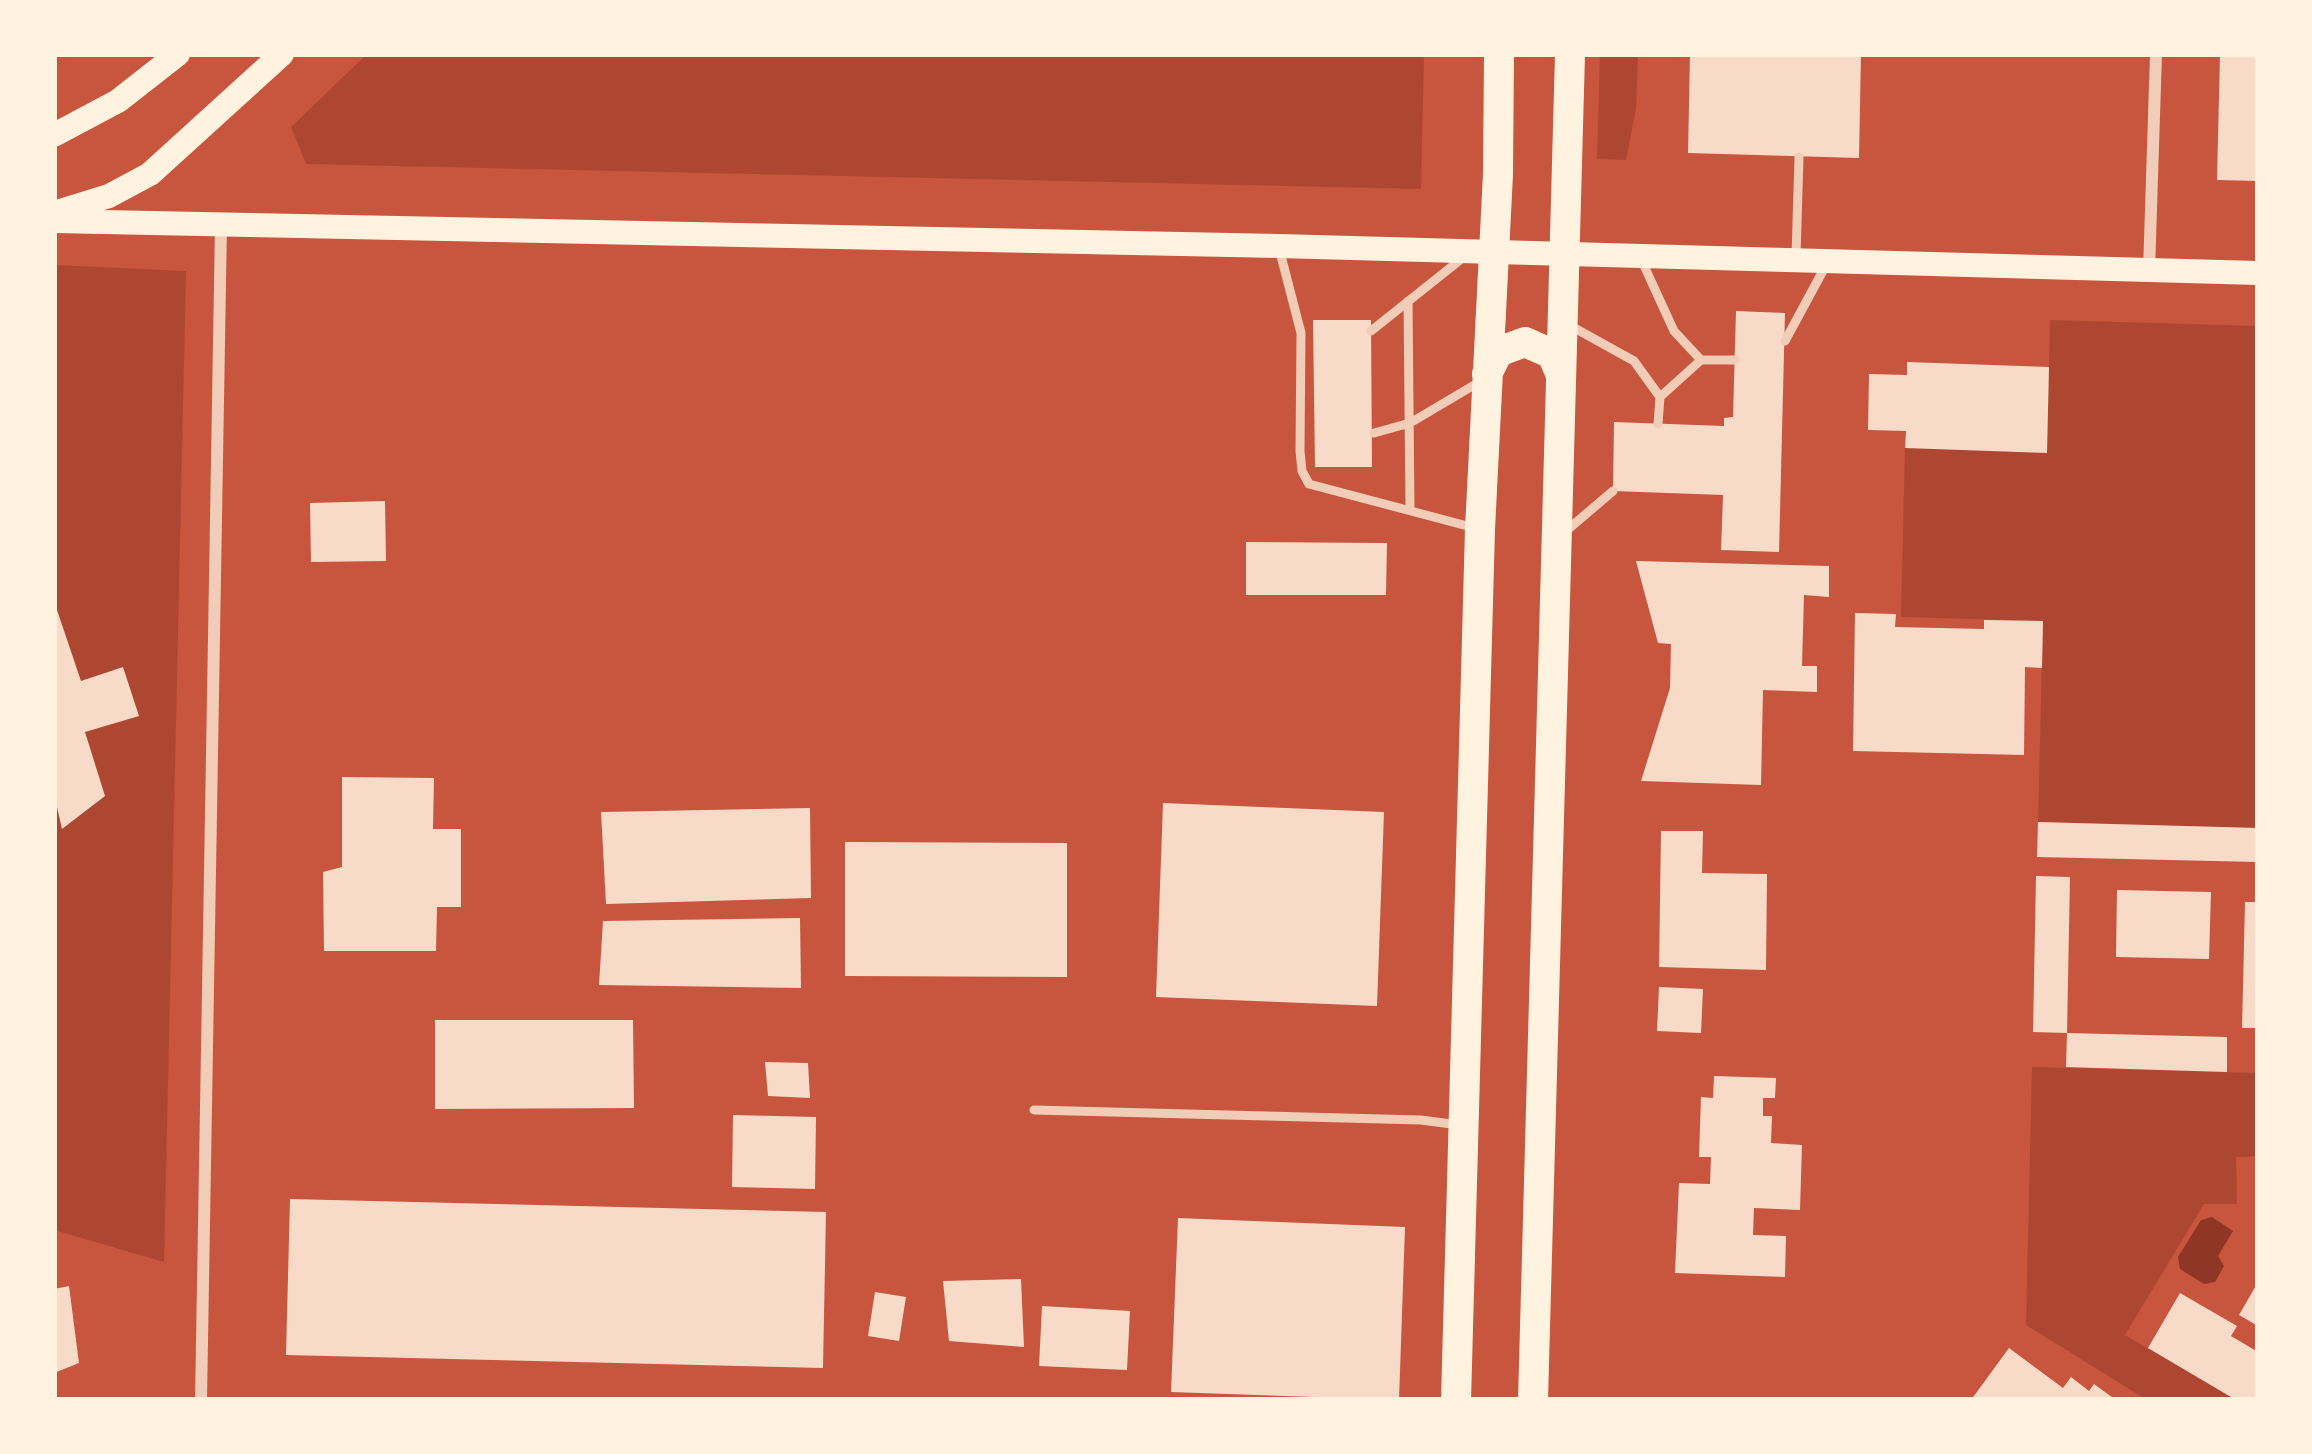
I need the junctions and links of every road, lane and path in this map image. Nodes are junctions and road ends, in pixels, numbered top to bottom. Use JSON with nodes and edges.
{"nodes":[{"id":1,"x":178,"y":54,"type":"edge"},
{"id":2,"x":260,"y":54,"type":"edge"},
{"id":3,"x":283,"y":54,"type":"edge"},
{"id":4,"x":1499,"y":54,"type":"edge"},
{"id":5,"x":1570,"y":54,"type":"edge"},
{"id":6,"x":2156,"y":54,"type":"edge"},
{"id":7,"x":54,"y":135,"type":"edge"},
{"id":8,"x":195,"y":135,"type":"junction"},
{"id":9,"x":1799,"y":157,"type":"dead end"},
{"id":10,"x":54,"y":217,"type":"edge"},
{"id":11,"x":221,"y":225,"type":"junction"},
{"id":12,"x":1279,"y":246,"type":"junction"},
{"id":13,"x":1482,"y":253,"type":"junction"},
{"id":14,"x":1565,"y":255,"type":"junction"},
{"id":15,"x":1641,"y":259,"type":"junction"},
{"id":16,"x":1796,"y":261,"type":"junction"},
{"id":17,"x":1827,"y":262,"type":"junction"},
{"id":18,"x":2149,"y":271,"type":"junction"},
{"id":19,"x":2258,"y":273,"type":"edge"},
{"id":20,"x":1408,"y":301,"type":"junction"},
{"id":21,"x":1563,"y":322,"type":"junction"},
{"id":22,"x":1371,"y":331,"type":"dead end"},
{"id":23,"x":1313,"y":333,"type":"dead end"},
{"id":24,"x":1300,"y":334,"type":"junction"},
{"id":25,"x":1785,"y":341,"type":"dead end"},
{"id":26,"x":1735,"y":359,"type":"dead end"},
{"id":27,"x":1701,"y":360,"type":"junction"},
{"id":28,"x":1486,"y":378,"type":"junction"},
{"id":29,"x":1562,"y":381,"type":"junction"},
{"id":30,"x":1660,"y":398,"type":"junction"},
{"id":31,"x":1410,"y":423,"type":"junction"},
{"id":32,"x":1658,"y":424,"type":"dead end"},
{"id":33,"x":1300,"y":430,"type":"junction"},
{"id":34,"x":1314,"y":432,"type":"dead end"},
{"id":35,"x":1373,"y":433,"type":"dead end"},
{"id":36,"x":1613,"y":491,"type":"dead end"},
{"id":37,"x":1410,"y":508,"type":"junction"},
{"id":38,"x":1480,"y":529,"type":"junction"},
{"id":39,"x":1557,"y":538,"type":"junction"},
{"id":40,"x":1034,"y":1110,"type":"dead end"},
{"id":41,"x":1465,"y":1126,"type":"junction"},
{"id":42,"x":201,"y":1400,"type":"edge"},
{"id":43,"x":1456,"y":1400,"type":"edge"},
{"id":44,"x":1533,"y":1400,"type":"edge"}],
"edges":[{"from":1,"to":7,"type":"main road"},
{"from":2,"to":8,"type":"main road"},
{"from":3,"to":8,"type":"main road"},
{"from":4,"to":13,"type":"main road"},
{"from":5,"to":14,"type":"main road"},
{"from":6,"to":18,"type":"street"},
{"from":8,"to":10,"type":"main road"},
{"from":9,"to":16,"type":"lane"},
{"from":10,"to":11,"type":"main road"},
{"from":11,"to":12,"type":"main road"},
{"from":11,"to":42,"type":"street"},
{"from":12,"to":13,"type":"main road"},
{"from":12,"to":24,"type":"lane"},
{"from":13,"to":14,"type":"main road"},
{"from":13,"to":20,"type":"lane"},
{"from":13,"to":28,"type":"main road"},
{"from":14,"to":15,"type":"main road"},
{"from":14,"to":21,"type":"main road"},
{"from":15,"to":16,"type":"main road"},
{"from":15,"to":27,"type":"lane"},
{"from":16,"to":17,"type":"main road"},
{"from":17,"to":18,"type":"main road"},
{"from":17,"to":25,"type":"lane"},
{"from":18,"to":19,"type":"main road"},
{"from":20,"to":22,"type":"lane"},
{"from":20,"to":31,"type":"lane"},
{"from":21,"to":29,"type":"main road"},
{"from":21,"to":30,"type":"lane"},
{"from":23,"to":24,"type":"lane"},
{"from":24,"to":33,"type":"lane"},
{"from":26,"to":27,"type":"lane"},
{"from":27,"to":30,"type":"lane"},
{"from":28,"to":29,"type":"main road"},
{"from":28,"to":31,"type":"lane"},
{"from":28,"to":38,"type":"main road"},
{"from":29,"to":39,"type":"main road"},
{"from":30,"to":32,"type":"lane"},
{"from":31,"to":35,"type":"lane"},
{"from":31,"to":37,"type":"lane"},
{"from":33,"to":34,"type":"lane"},
{"from":33,"to":37,"type":"lane"},
{"from":36,"to":39,"type":"lane"},
{"from":37,"to":38,"type":"lane"},
{"from":38,"to":41,"type":"main road"},
{"from":39,"to":44,"type":"main road"},
{"from":40,"to":41,"type":"lane"},
{"from":41,"to":43,"type":"main road"}]}
